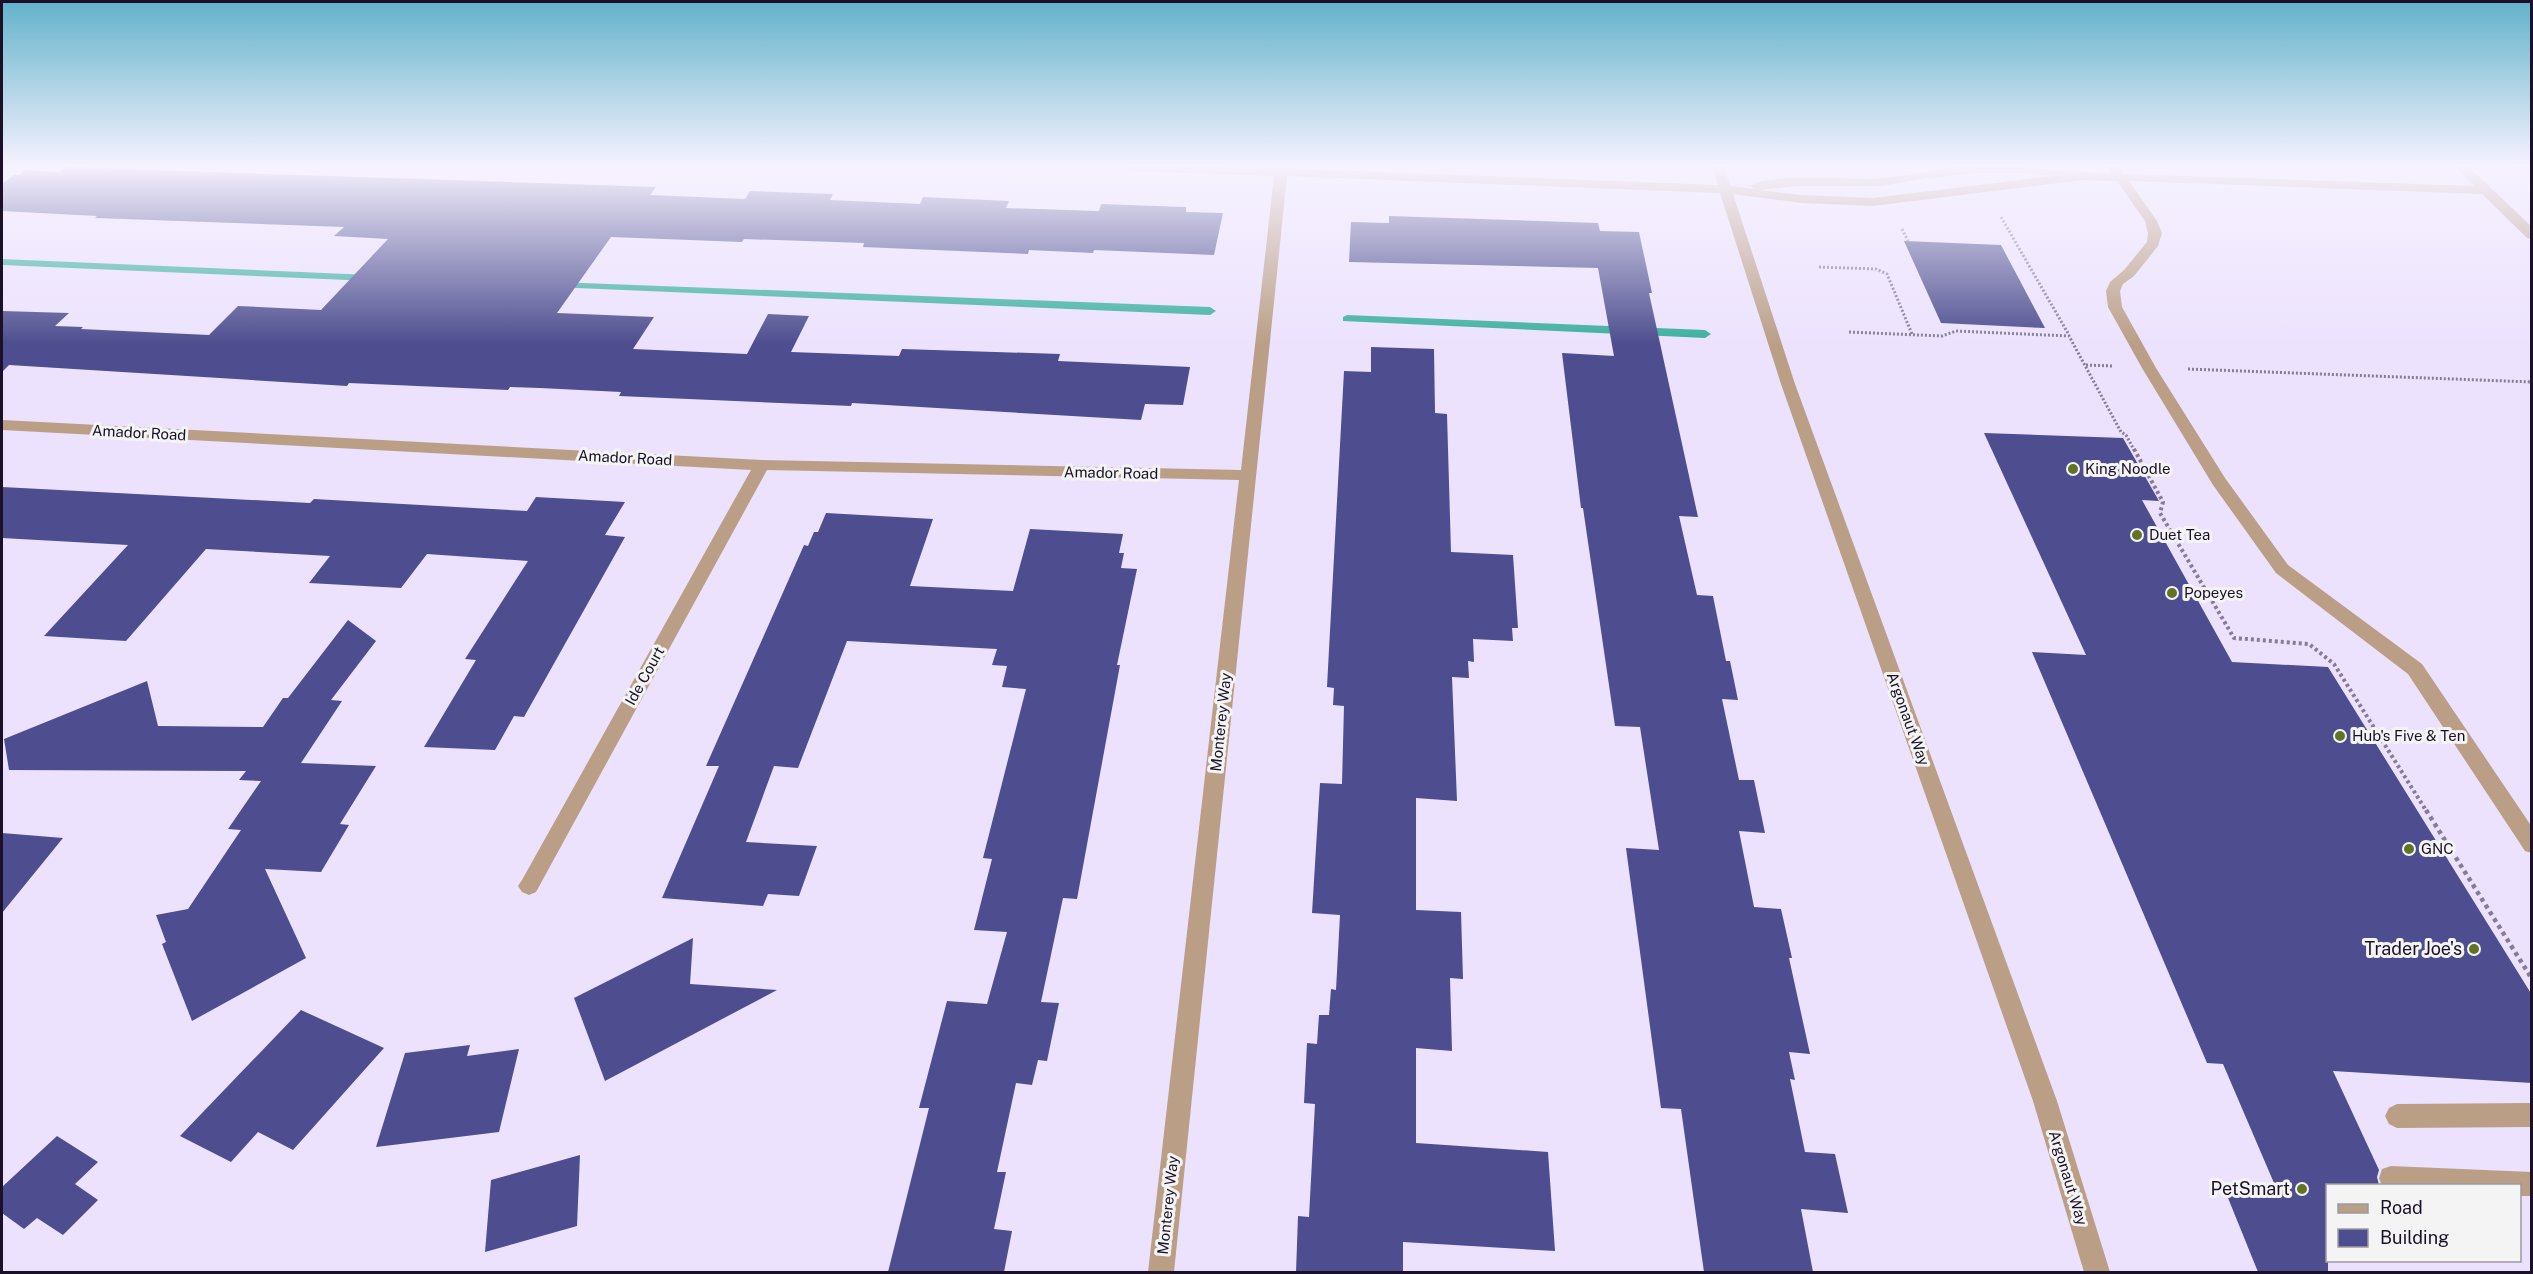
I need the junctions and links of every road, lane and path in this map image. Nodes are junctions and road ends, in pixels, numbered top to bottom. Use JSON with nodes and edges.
{"nodes":[{"id":1,"x":1275,"y":226,"type":"edge"},
{"id":2,"x":1737,"y":226,"type":"edge"},
{"id":3,"x":2006,"y":226,"type":"edge"},
{"id":4,"x":2153,"y":226,"type":"edge"},
{"id":5,"x":1819,"y":267,"type":"dead end"},
{"id":6,"x":1849,"y":332,"type":"dead end"},
{"id":7,"x":1912,"y":334,"type":"junction"},
{"id":8,"x":2069,"y":336,"type":"junction"},
{"id":9,"x":2086,"y":365,"type":"junction"},
{"id":10,"x":2149,"y":368,"type":"junction"},
{"id":11,"x":2532,"y":382,"type":"edge"},
{"id":12,"x":2,"y":425,"type":"edge"},
{"id":13,"x":762,"y":465,"type":"junction"},
{"id":14,"x":1249,"y":476,"type":"junction"},
{"id":15,"x":2532,"y":846,"type":"edge"},
{"id":16,"x":529,"y":886,"type":"dead end"},
{"id":17,"x":2532,"y":979,"type":"edge"},
{"id":18,"x":2532,"y":1115,"type":"edge"},
{"id":19,"x":2397,"y":1116,"type":"dead end"},
{"id":20,"x":2391,"y":1178,"type":"dead end"},
{"id":21,"x":2532,"y":1184,"type":"edge"},
{"id":22,"x":1161,"y":1272,"type":"edge"},
{"id":23,"x":2097,"y":1272,"type":"edge"}],
"edges":[{"from":1,"to":14,"type":"street","name":"Monterey Way"},
{"from":2,"to":23,"type":"street","name":"Argonaut Way"},
{"from":3,"to":8,"type":"path"},
{"from":4,"to":10,"type":"street"},
{"from":5,"to":7,"type":"path"},
{"from":6,"to":7,"type":"path"},
{"from":7,"to":8,"type":"path"},
{"from":8,"to":9,"type":"path"},
{"from":9,"to":10,"type":"path"},
{"from":9,"to":17,"type":"path"},
{"from":10,"to":11,"type":"path"},
{"from":10,"to":15,"type":"street"},
{"from":12,"to":13,"type":"street","name":"Amador Road"},
{"from":13,"to":14,"type":"street","name":"Amador Road"},
{"from":13,"to":16,"type":"street","name":"Ide Court"},
{"from":14,"to":22,"type":"street","name":"Monterey Way"},
{"from":18,"to":19,"type":"street"},
{"from":20,"to":21,"type":"street"}]}
